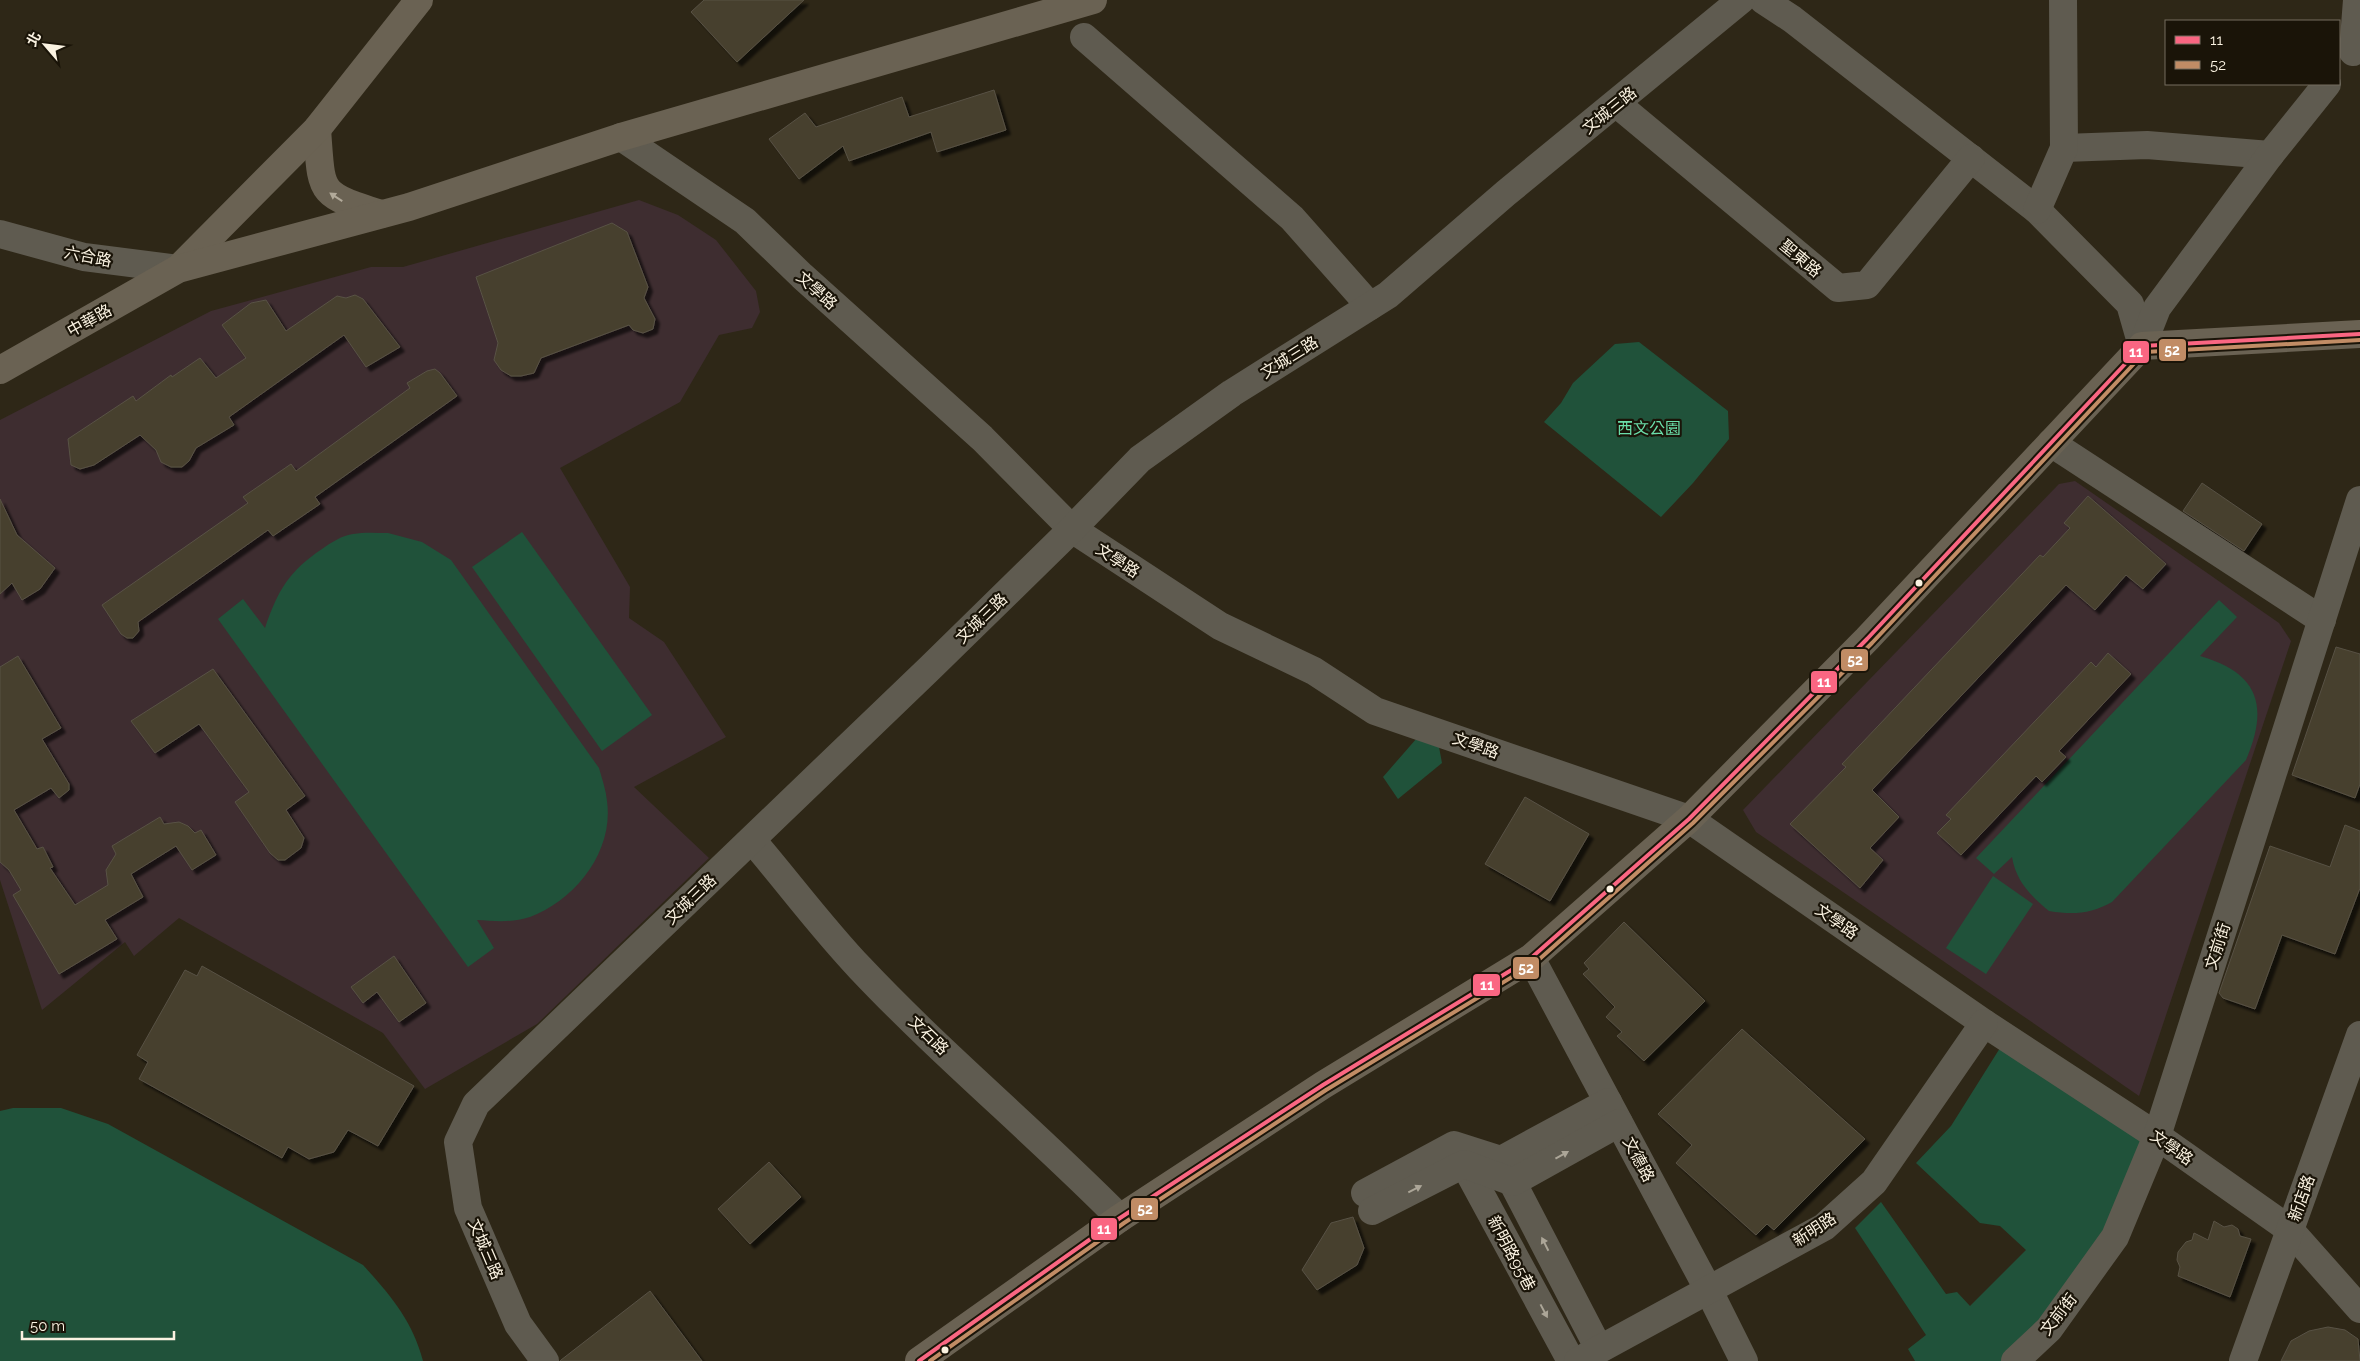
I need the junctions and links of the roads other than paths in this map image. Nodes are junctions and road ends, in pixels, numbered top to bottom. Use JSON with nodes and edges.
{"nodes":[{"id":1,"x":419,"y":0,"type":"edge"},
{"id":2,"x":1093,"y":0,"type":"edge"},
{"id":3,"x":1741,"y":0,"type":"edge"},
{"id":4,"x":1763,"y":0,"type":"edge"},
{"id":5,"x":2063,"y":0,"type":"edge"},
{"id":6,"x":2357,"y":0,"type":"edge"},
{"id":7,"x":1043,"y":7,"type":"edge"},
{"id":8,"x":1084,"y":37,"type":"dead end"},
{"id":9,"x":2350,"y":55,"type":"edge"},
{"id":10,"x":2326,"y":85,"type":"edge"},
{"id":11,"x":1617,"y":104,"type":"junction"},
{"id":12,"x":317,"y":129,"type":"junction"},
{"id":13,"x":621,"y":137,"type":"junction"},
{"id":14,"x":2064,"y":148,"type":"junction"},
{"id":15,"x":2270,"y":154,"type":"junction"},
{"id":16,"x":1971,"y":158,"type":"junction"},
{"id":17,"x":2037,"y":210,"type":"junction"},
{"id":18,"x":381,"y":214,"type":"junction"},
{"id":19,"x":0,"y":234,"type":"edge"},
{"id":20,"x":178,"y":269,"type":"junction"},
{"id":21,"x":1370,"y":306,"type":"junction"},
{"id":22,"x":2360,"y":334,"type":"edge"},
{"id":23,"x":2142,"y":346,"type":"junction"},
{"id":24,"x":0,"y":370,"type":"edge"},
{"id":25,"x":2051,"y":443,"type":"junction"},
{"id":26,"x":2360,"y":500,"type":"edge"},
{"id":27,"x":1072,"y":529,"type":"junction"},
{"id":28,"x":2322,"y":620,"type":"junction"},
{"id":29,"x":1689,"y":819,"type":"junction"},
{"id":30,"x":752,"y":840,"type":"junction"},
{"id":31,"x":1531,"y":958,"type":"junction"},
{"id":32,"x":1984,"y":1023,"type":"junction"},
{"id":33,"x":2360,"y":1035,"type":"edge"},
{"id":34,"x":1614,"y":1113,"type":"junction"},
{"id":35,"x":2157,"y":1136,"type":"junction"},
{"id":36,"x":1459,"y":1155,"type":"junction"},
{"id":37,"x":1507,"y":1171,"type":"junction"},
{"id":38,"x":1368,"y":1202,"type":"dead end"},
{"id":39,"x":1120,"y":1218,"type":"junction"},
{"id":40,"x":2289,"y":1228,"type":"junction"},
{"id":41,"x":1708,"y":1289,"type":"junction"},
{"id":42,"x":2360,"y":1309,"type":"edge"},
{"id":43,"x":1589,"y":1355,"type":"edge"},
{"id":44,"x":545,"y":1361,"type":"edge"},
{"id":45,"x":919,"y":1361,"type":"edge"},
{"id":46,"x":1571,"y":1361,"type":"edge"},
{"id":47,"x":1744,"y":1361,"type":"edge"},
{"id":48,"x":2015,"y":1361,"type":"edge"},
{"id":49,"x":2243,"y":1361,"type":"edge"}],
"edges":[{"from":1,"to":12,"type":"main road"},
{"from":2,"to":7,"type":"main road"},
{"from":3,"to":11,"type":"street","name":"文城三路"},
{"from":4,"to":16,"type":"street"},
{"from":5,"to":14,"type":"street"},
{"from":6,"to":9,"type":"street"},
{"from":7,"to":13,"type":"main road"},
{"from":8,"to":21,"type":"street"},
{"from":10,"to":15,"type":"street"},
{"from":11,"to":16,"type":"street","name":"聖東路"},
{"from":11,"to":21,"type":"street","name":"文城三路"},
{"from":18,"to":12,"type":"main road","one_way":true},
{"from":12,"to":20,"type":"main road"},
{"from":13,"to":18,"type":"main road"},
{"from":13,"to":27,"type":"street","name":"文學路"},
{"from":14,"to":15,"type":"street"},
{"from":14,"to":17,"type":"street"},
{"from":15,"to":23,"type":"street"},
{"from":16,"to":17,"type":"street"},
{"from":17,"to":23,"type":"street"},
{"from":18,"to":20,"type":"main road"},
{"from":19,"to":20,"type":"street","name":"六合路"},
{"from":20,"to":24,"type":"main road","name":"中華路"},
{"from":21,"to":27,"type":"street","name":"文城三路"},
{"from":22,"to":23,"type":"main road"},
{"from":23,"to":25,"type":"main road"},
{"from":25,"to":28,"type":"street"},
{"from":25,"to":29,"type":"main road"},
{"from":26,"to":28,"type":"street","name":"文前街"},
{"from":27,"to":29,"type":"street","name":"文學路"},
{"from":27,"to":30,"type":"street","name":"文城三路"},
{"from":28,"to":35,"type":"street","name":"文前街"},
{"from":29,"to":31,"type":"main road"},
{"from":29,"to":32,"type":"street","name":"文學路"},
{"from":30,"to":39,"type":"street","name":"文石路"},
{"from":30,"to":44,"type":"street","name":"文城三路"},
{"from":31,"to":34,"type":"street","name":"文德路"},
{"from":31,"to":39,"type":"main road"},
{"from":32,"to":35,"type":"street","name":"文學路"},
{"from":32,"to":41,"type":"street","name":"新明路"},
{"from":33,"to":40,"type":"street","name":"新店路"},
{"from":34,"to":37,"type":"street"},
{"from":34,"to":41,"type":"street","name":"文德路"},
{"from":35,"to":40,"type":"street","name":"文學路"},
{"from":35,"to":48,"type":"street","name":"文前街"},
{"from":36,"to":37,"type":"street"},
{"from":36,"to":38,"type":"street"},
{"from":36,"to":46,"type":"street","name":"新明路95巷","one_way":true},
{"from":43,"to":37,"type":"street","one_way":true},
{"from":39,"to":45,"type":"main road"},
{"from":40,"to":42,"type":"street","name":"文學路"},
{"from":40,"to":49,"type":"street","name":"新店路"},
{"from":41,"to":43,"type":"street","name":"新明路"},
{"from":41,"to":47,"type":"street","name":"文德路"}]}
